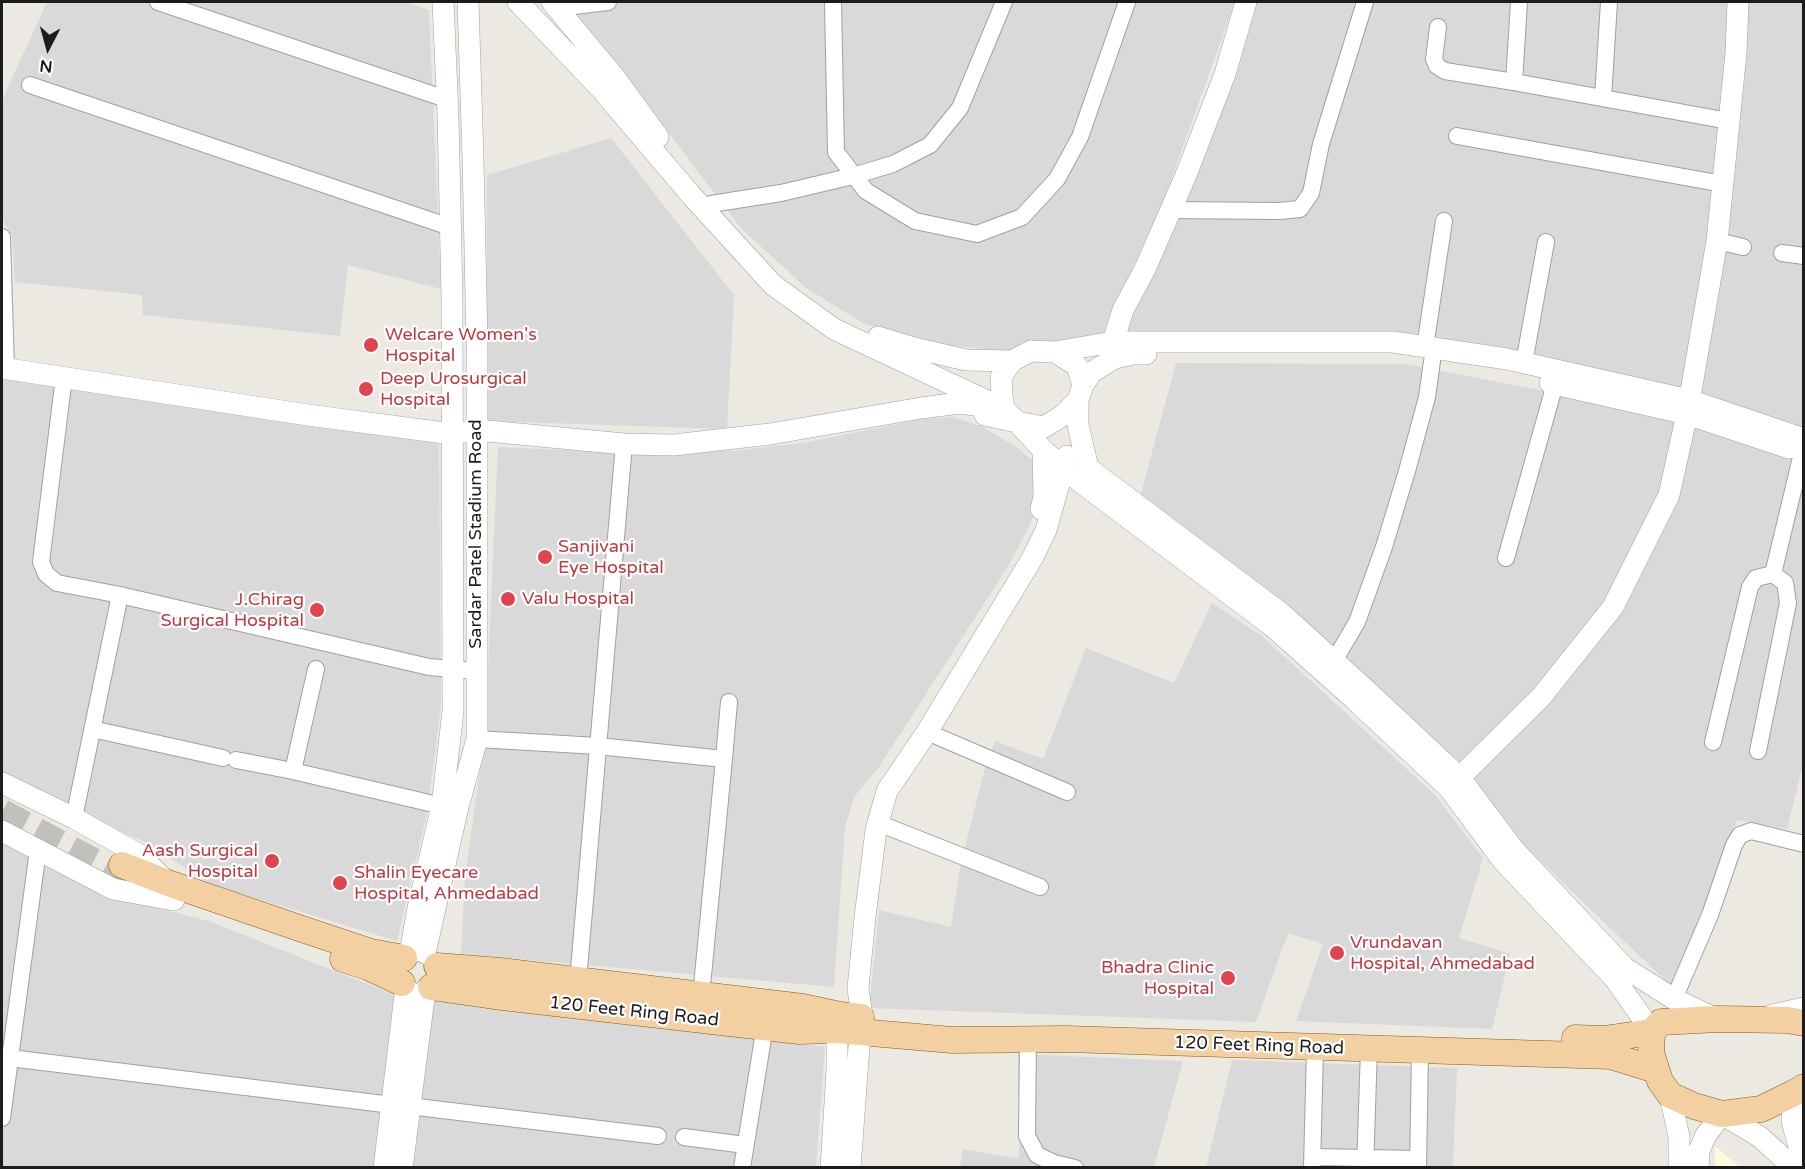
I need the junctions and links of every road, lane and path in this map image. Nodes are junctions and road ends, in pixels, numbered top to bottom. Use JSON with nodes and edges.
{"nodes":[{"id":1,"x":158,"y":2,"type":"edge"},
{"id":2,"x":442,"y":2,"type":"edge"},
{"id":3,"x":468,"y":2,"type":"edge"},
{"id":4,"x":518,"y":2,"type":"edge"},
{"id":5,"x":608,"y":2,"type":"edge"},
{"id":6,"x":833,"y":2,"type":"edge"},
{"id":7,"x":1004,"y":2,"type":"edge"},
{"id":8,"x":1127,"y":2,"type":"edge"},
{"id":9,"x":1246,"y":2,"type":"edge"},
{"id":10,"x":1365,"y":2,"type":"edge"},
{"id":11,"x":1519,"y":2,"type":"edge"},
{"id":12,"x":1609,"y":2,"type":"edge"},
{"id":13,"x":1738,"y":2,"type":"edge"},
{"id":14,"x":554,"y":5,"type":"edge"},
{"id":15,"x":1438,"y":27,"type":"dead end"},
{"id":16,"x":1514,"y":82,"type":"junction"},
{"id":17,"x":30,"y":85,"type":"dead end"},
{"id":18,"x":1603,"y":98,"type":"junction"},
{"id":19,"x":447,"y":99,"type":"junction"},
{"id":20,"x":1729,"y":121,"type":"junction"},
{"id":21,"x":1457,"y":136,"type":"dead end"},
{"id":22,"x":853,"y":176,"type":"junction"},
{"id":23,"x":1723,"y":184,"type":"junction"},
{"id":24,"x":707,"y":206,"type":"junction"},
{"id":25,"x":1171,"y":210,"type":"junction"},
{"id":26,"x":1444,"y":221,"type":"dead end"},
{"id":27,"x":450,"y":227,"type":"junction"},
{"id":28,"x":2,"y":237,"type":"edge"},
{"id":29,"x":1546,"y":242,"type":"dead end"},
{"id":30,"x":1717,"y":242,"type":"junction"},
{"id":31,"x":1743,"y":247,"type":"dead end"},
{"id":32,"x":1782,"y":253,"type":"dead end"},
{"id":33,"x":1803,"y":256,"type":"edge"},
{"id":34,"x":1114,"y":350,"type":"junction"},
{"id":35,"x":1055,"y":352,"type":"junction"},
{"id":36,"x":1428,"y":354,"type":"junction"},
{"id":37,"x":1012,"y":361,"type":"junction"},
{"id":38,"x":1524,"y":363,"type":"junction"},
{"id":39,"x":4,"y":368,"type":"edge"},
{"id":40,"x":64,"y":376,"type":"junction"},
{"id":41,"x":1555,"y":384,"type":"junction"},
{"id":42,"x":1081,"y":393,"type":"junction"},
{"id":43,"x":1688,"y":407,"type":"junction"},
{"id":44,"x":1011,"y":416,"type":"junction"},
{"id":45,"x":1078,"y":425,"type":"junction"},
{"id":46,"x":477,"y":430,"type":"junction"},
{"id":47,"x":452,"y":434,"type":"junction"},
{"id":48,"x":624,"y":444,"type":"junction"},
{"id":49,"x":1803,"y":448,"type":"edge"},
{"id":50,"x":1043,"y":450,"type":"junction"},
{"id":51,"x":1063,"y":466,"type":"junction"},
{"id":52,"x":1506,"y":558,"type":"dead end"},
{"id":53,"x":1773,"y":574,"type":"junction"},
{"id":54,"x":120,"y":595,"type":"junction"},
{"id":55,"x":1334,"y":661,"type":"junction"},
{"id":56,"x":316,"y":669,"type":"dead end"},
{"id":57,"x":454,"y":670,"type":"junction"},
{"id":58,"x":476,"y":671,"type":"junction"},
{"id":59,"x":729,"y":702,"type":"dead end"},
{"id":60,"x":92,"y":729,"type":"junction"},
{"id":61,"x":927,"y":732,"type":"junction"},
{"id":62,"x":477,"y":739,"type":"junction"},
{"id":63,"x":1713,"y":742,"type":"dead end"},
{"id":64,"x":598,"y":746,"type":"junction"},
{"id":65,"x":1758,"y":751,"type":"dead end"},
{"id":66,"x":723,"y":759,"type":"junction"},
{"id":67,"x":293,"y":771,"type":"junction"},
{"id":68,"x":2,"y":783,"type":"edge"},
{"id":69,"x":1454,"y":783,"type":"junction"},
{"id":70,"x":1067,"y":792,"type":"dead end"},
{"id":71,"x":450,"y":806,"type":"junction"},
{"id":72,"x":74,"y":818,"type":"junction"},
{"id":73,"x":878,"y":823,"type":"junction"},
{"id":74,"x":2,"y":831,"type":"edge"},
{"id":75,"x":1803,"y":844,"type":"edge"},
{"id":76,"x":38,"y":850,"type":"junction"},
{"id":77,"x":127,"y":873,"type":"tunnel mouth"},
{"id":78,"x":1040,"y":887,"type":"dead end"},
{"id":79,"x":171,"y":891,"type":"junction"},
{"id":80,"x":417,"y":972,"type":"junction"},
{"id":81,"x":578,"y":981,"type":"junction"},
{"id":82,"x":701,"y":996,"type":"junction"},
{"id":83,"x":1674,"y":999,"type":"junction"},
{"id":84,"x":1803,"y":1008,"type":"edge"},
{"id":85,"x":1718,"y":1019,"type":"junction"},
{"id":86,"x":1748,"y":1020,"type":"junction"},
{"id":87,"x":1803,"y":1023,"type":"edge"},
{"id":88,"x":850,"y":1024,"type":"junction"},
{"id":89,"x":765,"y":1026,"type":"junction"},
{"id":90,"x":1652,"y":1032,"type":"junction"},
{"id":91,"x":1028,"y":1039,"type":"junction"},
{"id":92,"x":1315,"y":1048,"type":"junction"},
{"id":93,"x":1369,"y":1050,"type":"junction"},
{"id":94,"x":1420,"y":1051,"type":"junction"},
{"id":95,"x":10,"y":1058,"type":"junction"},
{"id":96,"x":1656,"y":1070,"type":"junction"},
{"id":97,"x":1799,"y":1090,"type":"edge"},
{"id":98,"x":1671,"y":1095,"type":"junction"},
{"id":99,"x":401,"y":1106,"type":"junction"},
{"id":100,"x":1722,"y":1114,"type":"junction"},
{"id":101,"x":2,"y":1118,"type":"edge"},
{"id":102,"x":658,"y":1136,"type":"dead end"},
{"id":103,"x":684,"y":1137,"type":"dead end"},
{"id":104,"x":745,"y":1145,"type":"junction"},
{"id":105,"x":1803,"y":1152,"type":"edge"},
{"id":106,"x":1313,"y":1162,"type":"edge"},
{"id":107,"x":1365,"y":1163,"type":"edge"},
{"id":108,"x":1418,"y":1163,"type":"edge"},
{"id":109,"x":384,"y":1167,"type":"edge"},
{"id":110,"x":402,"y":1167,"type":"edge"},
{"id":111,"x":742,"y":1167,"type":"edge"},
{"id":112,"x":831,"y":1167,"type":"edge"},
{"id":113,"x":850,"y":1167,"type":"edge"},
{"id":114,"x":1075,"y":1167,"type":"edge"},
{"id":115,"x":1679,"y":1167,"type":"edge"},
{"id":116,"x":1698,"y":1167,"type":"edge"},
{"id":117,"x":1794,"y":1167,"type":"edge"}],
"edges":[{"from":1,"to":19,"type":"street"},
{"from":2,"to":19,"type":"street","name":"Sardar Patel Stadium Road"},
{"from":3,"to":46,"type":"street","name":"Sardar Patel Stadium Road"},
{"from":4,"to":24,"type":"street"},
{"from":5,"to":14,"type":"street"},
{"from":6,"to":22,"type":"street"},
{"from":7,"to":22,"type":"street"},
{"from":8,"to":22,"type":"street"},
{"from":9,"to":25,"type":"street"},
{"from":10,"to":25,"type":"street"},
{"from":11,"to":16,"type":"street"},
{"from":12,"to":18,"type":"street"},
{"from":13,"to":20,"type":"street"},
{"from":14,"to":24,"type":"street"},
{"from":15,"to":16,"type":"street"},
{"from":16,"to":18,"type":"street"},
{"from":17,"to":27,"type":"street"},
{"from":18,"to":20,"type":"street"},
{"from":19,"to":27,"type":"street","name":"Sardar Patel Stadium Road"},
{"from":20,"to":23,"type":"street"},
{"from":21,"to":23,"type":"street"},
{"from":22,"to":24,"type":"street"},
{"from":23,"to":30,"type":"street"},
{"from":24,"to":37,"type":"street"},
{"from":24,"to":44,"type":"street"},
{"from":25,"to":34,"type":"street"},
{"from":26,"to":36,"type":"street"},
{"from":27,"to":47,"type":"street","name":"Sardar Patel Stadium Road"},
{"from":28,"to":39,"type":"street"},
{"from":29,"to":38,"type":"street"},
{"from":30,"to":31,"type":"street"},
{"from":30,"to":43,"type":"street"},
{"from":32,"to":33,"type":"street"},
{"from":34,"to":35,"type":"street"},
{"from":34,"to":36,"type":"street"},
{"from":34,"to":42,"type":"street"},
{"from":35,"to":37,"type":"street"},
{"from":35,"to":42,"type":"street"},
{"from":36,"to":38,"type":"street"},
{"from":36,"to":41,"type":"street"},
{"from":36,"to":55,"type":"street"},
{"from":37,"to":44,"type":"street"},
{"from":38,"to":43,"type":"street"},
{"from":39,"to":40,"type":"street"},
{"from":40,"to":47,"type":"street"},
{"from":40,"to":54,"type":"street"},
{"from":41,"to":43,"type":"street"},
{"from":41,"to":52,"type":"street"},
{"from":42,"to":44,"type":"street"},
{"from":42,"to":45,"type":"street"},
{"from":43,"to":49,"type":"street"},
{"from":43,"to":69,"type":"street"},
{"from":44,"to":48,"type":"street"},
{"from":44,"to":50,"type":"street"},
{"from":45,"to":51,"type":"street"},
{"from":45,"to":55,"type":"street"},
{"from":46,"to":47,"type":"street"},
{"from":46,"to":48,"type":"street"},
{"from":46,"to":58,"type":"street","name":"Sardar Patel Stadium Road"},
{"from":47,"to":57,"type":"street","name":"Sardar Patel Stadium Road"},
{"from":48,"to":64,"type":"street"},
{"from":49,"to":53,"type":"street"},
{"from":50,"to":51,"type":"street"},
{"from":50,"to":88,"type":"street"},
{"from":51,"to":61,"type":"street"},
{"from":51,"to":69,"type":"street"},
{"from":53,"to":63,"type":"street"},
{"from":53,"to":65,"type":"street"},
{"from":54,"to":57,"type":"street"},
{"from":54,"to":60,"type":"street"},
{"from":55,"to":69,"type":"street"},
{"from":56,"to":67,"type":"street"},
{"from":57,"to":58,"type":"street"},
{"from":57,"to":71,"type":"street","name":"Sardar Patel Stadium Road"},
{"from":58,"to":62,"type":"street","name":"Sardar Patel Stadium Road"},
{"from":59,"to":66,"type":"street"},
{"from":60,"to":67,"type":"street"},
{"from":60,"to":72,"type":"street"},
{"from":61,"to":70,"type":"street"},
{"from":61,"to":73,"type":"street"},
{"from":62,"to":64,"type":"street"},
{"from":62,"to":71,"type":"street","name":"Sardar Patel Stadium Road"},
{"from":64,"to":66,"type":"street"},
{"from":64,"to":81,"type":"street"},
{"from":66,"to":82,"type":"street"},
{"from":67,"to":71,"type":"street"},
{"from":68,"to":72,"type":"street"},
{"from":69,"to":83,"type":"street"},
{"from":69,"to":90,"type":"street"},
{"from":71,"to":80,"type":"street","name":"Sardar Patel Stadium Road"},
{"from":72,"to":79,"type":"street"},
{"from":73,"to":78,"type":"street"},
{"from":73,"to":88,"type":"street"},
{"from":74,"to":76,"type":"street"},
{"from":75,"to":83,"type":"street"},
{"from":76,"to":79,"type":"street"},
{"from":76,"to":95,"type":"street"},
{"from":77,"to":79,"type":"main road","name":"120 Feet Ring Road"},
{"from":79,"to":80,"type":"main road","name":"120 Feet Ring Road"},
{"from":80,"to":81,"type":"main road","name":"120 Feet Ring Road"},
{"from":80,"to":89,"type":"main road","name":"120 Feet Ring Road"},
{"from":80,"to":99,"type":"street","name":"Sardar Patel Stadium Road"},
{"from":81,"to":82,"type":"main road","name":"120 Feet Ring Road"},
{"from":82,"to":88,"type":"main road","name":"120 Feet Ring Road"},
{"from":83,"to":85,"type":"street"},
{"from":84,"to":86,"type":"street"},
{"from":85,"to":86,"type":"main road","name":"120 Feet Ring Road"},
{"from":85,"to":90,"type":"main road","name":"120 Feet Ring Road"},
{"from":86,"to":87,"type":"main road","name":"120 Feet Ring Road"},
{"from":88,"to":89,"type":"main road","name":"120 Feet Ring Road"},
{"from":88,"to":90,"type":"main road","name":"120 Feet Ring Road"},
{"from":88,"to":91,"type":"main road","name":"120 Feet Ring Road"},
{"from":88,"to":112,"type":"street"},
{"from":88,"to":113,"type":"street"},
{"from":89,"to":104,"type":"street"},
{"from":90,"to":96,"type":"main road"},
{"from":91,"to":92,"type":"main road","name":"120 Feet Ring Road"},
{"from":91,"to":114,"type":"street"},
{"from":92,"to":93,"type":"main road","name":"120 Feet Ring Road"},
{"from":92,"to":106,"type":"street"},
{"from":93,"to":94,"type":"main road","name":"120 Feet Ring Road"},
{"from":93,"to":107,"type":"street"},
{"from":94,"to":96,"type":"main road","name":"120 Feet Ring Road"},
{"from":94,"to":108,"type":"street"},
{"from":95,"to":99,"type":"street"},
{"from":95,"to":101,"type":"street"},
{"from":96,"to":98,"type":"main road"},
{"from":97,"to":100,"type":"main road"},
{"from":97,"to":105,"type":"street"},
{"from":98,"to":100,"type":"main road"},
{"from":98,"to":115,"type":"street"},
{"from":99,"to":102,"type":"street"},
{"from":99,"to":109,"type":"street"},
{"from":99,"to":110,"type":"street"},
{"from":100,"to":116,"type":"street"},
{"from":100,"to":117,"type":"street"},
{"from":103,"to":104,"type":"street"},
{"from":104,"to":111,"type":"street"},
{"from":106,"to":107,"type":"street"},
{"from":107,"to":108,"type":"street"}]}
